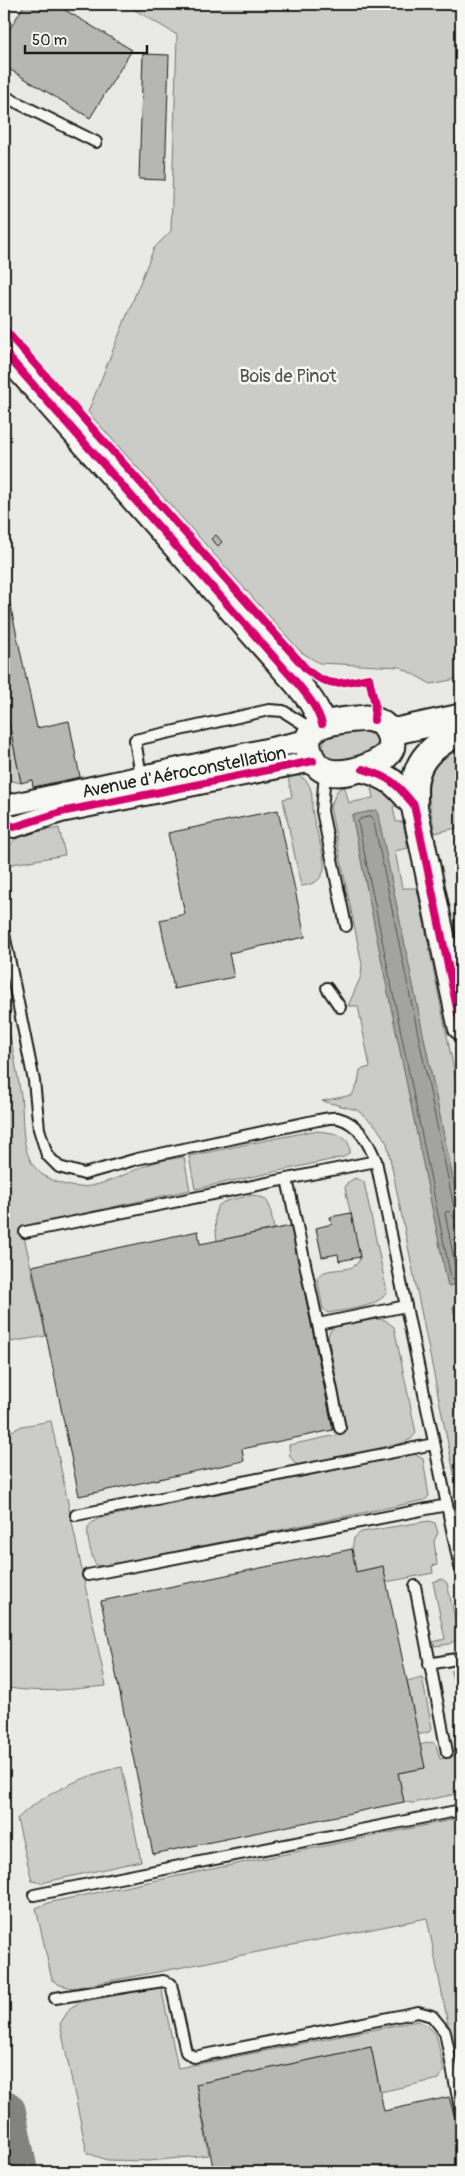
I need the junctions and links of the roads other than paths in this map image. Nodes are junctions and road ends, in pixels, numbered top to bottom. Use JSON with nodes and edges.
{"nodes":[{"id":1,"x":4,"y":96,"type":"edge"},
{"id":2,"x":96,"y":142,"type":"dead end"},
{"id":3,"x":4,"y":352,"type":"edge"},
{"id":4,"x":461,"y":717,"type":"edge"},
{"id":5,"x":461,"y":730,"type":"edge"},
{"id":6,"x":390,"y":741,"type":"junction"},
{"id":7,"x":317,"y":745,"type":"junction"},
{"id":8,"x":272,"y":769,"type":"junction"},
{"id":9,"x":363,"y":769,"type":"junction"},
{"id":10,"x":142,"y":776,"type":"junction"},
{"id":11,"x":414,"y":799,"type":"junction"},
{"id":12,"x":59,"y":803,"type":"junction"},
{"id":13,"x":4,"y":806,"type":"edge"},
{"id":14,"x":4,"y":822,"type":"edge"},
{"id":15,"x":346,"y":926,"type":"dead end"},
{"id":16,"x":4,"y":934,"type":"edge"},
{"id":17,"x":327,"y":988,"type":"dead end"},
{"id":18,"x":340,"y":1007,"type":"dead end"},
{"id":19,"x":461,"y":1024,"type":"edge"},
{"id":20,"x":376,"y":1161,"type":"junction"},
{"id":21,"x":287,"y":1178,"type":"junction"},
{"id":22,"x":25,"y":1232,"type":"dead end"},
{"id":23,"x":406,"y":1306,"type":"junction"},
{"id":24,"x":318,"y":1324,"type":"junction"},
{"id":25,"x":340,"y":1428,"type":"dead end"},
{"id":26,"x":434,"y":1444,"type":"junction"},
{"id":27,"x":447,"y":1505,"type":"junction"},
{"id":28,"x":76,"y":1516,"type":"dead end"},
{"id":29,"x":461,"y":1573,"type":"edge"},
{"id":30,"x":88,"y":1575,"type":"dead end"},
{"id":31,"x":415,"y":1586,"type":"dead end"},
{"id":32,"x":461,"y":1658,"type":"edge"},
{"id":33,"x":429,"y":1664,"type":"junction"},
{"id":34,"x":446,"y":1752,"type":"dead end"},
{"id":35,"x":461,"y":1810,"type":"edge"},
{"id":36,"x":34,"y":1895,"type":"dead end"},
{"id":37,"x":55,"y":1998,"type":"dead end"},
{"id":38,"x":461,"y":2113,"type":"edge"}],
"edges":[{"from":1,"to":2,"type":"lane"},
{"from":3,"to":7,"type":"street"},
{"from":4,"to":6,"type":"street"},
{"from":5,"to":6,"type":"street"},
{"from":5,"to":11,"type":"street"},
{"from":6,"to":7,"type":"street"},
{"from":6,"to":9,"type":"street"},
{"from":6,"to":11,"type":"street"},
{"from":7,"to":8,"type":"street","name":"Avenue d'Aéroconstellation"},
{"from":7,"to":9,"type":"street"},
{"from":7,"to":10,"type":"street","name":"Avenue d'Aéroconstellation"},
{"from":7,"to":10,"type":"lane"},
{"from":7,"to":15,"type":"lane"},
{"from":8,"to":10,"type":"lane"},
{"from":8,"to":12,"type":"street","name":"Avenue d'Aéroconstellation"},
{"from":9,"to":11,"type":"street"},
{"from":10,"to":12,"type":"street","name":"Avenue d'Aéroconstellation"},
{"from":11,"to":19,"type":"street"},
{"from":12,"to":13,"type":"street"},
{"from":12,"to":14,"type":"street"},
{"from":16,"to":20,"type":"lane"},
{"from":17,"to":18,"type":"lane"},
{"from":20,"to":21,"type":"lane"},
{"from":20,"to":23,"type":"lane"},
{"from":21,"to":22,"type":"lane"},
{"from":21,"to":24,"type":"lane"},
{"from":23,"to":24,"type":"lane"},
{"from":23,"to":26,"type":"lane"},
{"from":24,"to":25,"type":"lane"},
{"from":26,"to":27,"type":"lane"},
{"from":26,"to":28,"type":"lane"},
{"from":27,"to":29,"type":"lane"},
{"from":27,"to":30,"type":"lane"},
{"from":31,"to":33,"type":"lane"},
{"from":32,"to":33,"type":"lane"},
{"from":33,"to":34,"type":"lane"},
{"from":35,"to":36,"type":"lane"},
{"from":37,"to":38,"type":"lane"}]}
